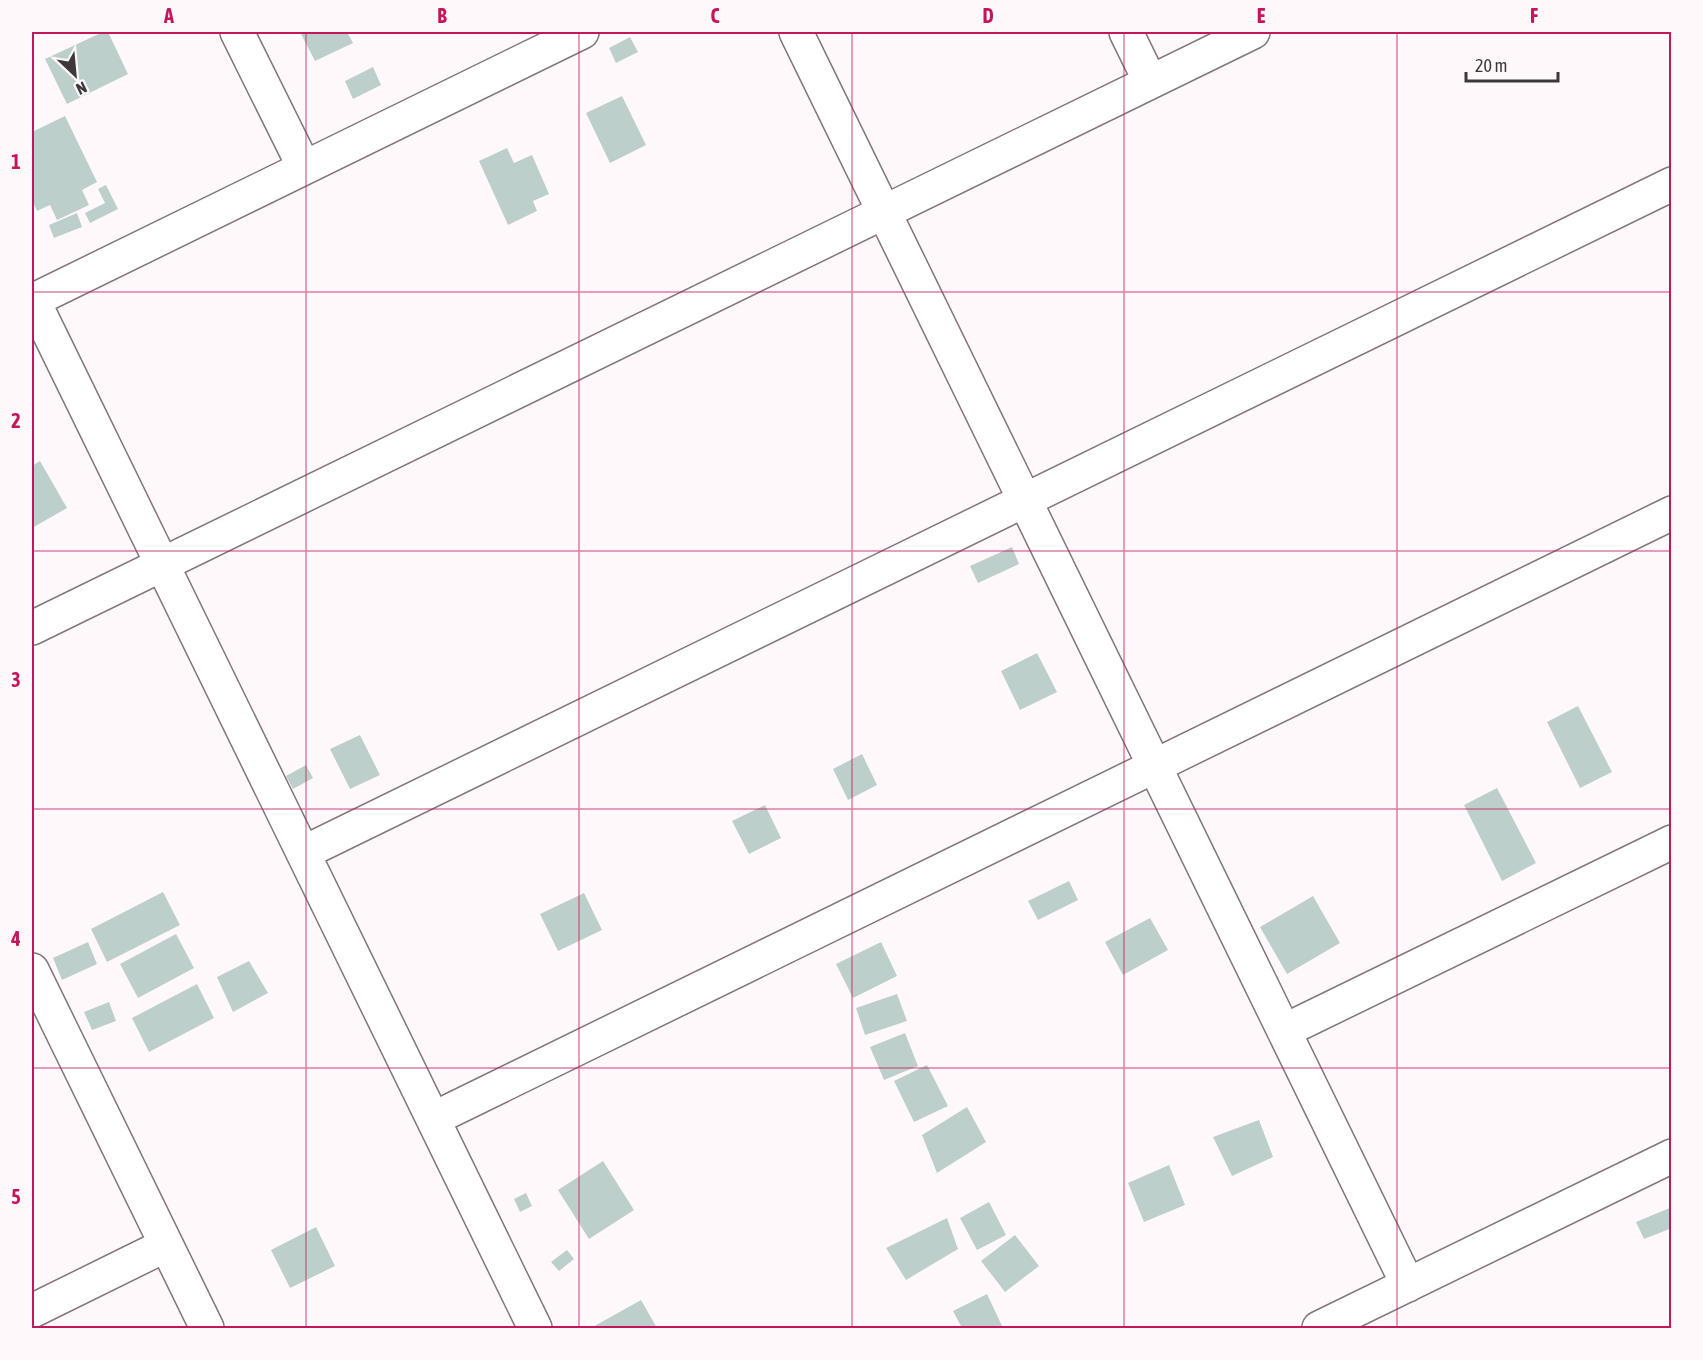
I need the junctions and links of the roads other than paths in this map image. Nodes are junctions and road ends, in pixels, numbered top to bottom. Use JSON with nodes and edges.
{"nodes":[{"id":1,"x":237,"y":32,"type":"edge"},
{"id":2,"x":582,"y":32,"type":"edge"},
{"id":3,"x":796,"y":32,"type":"edge"},
{"id":4,"x":1126,"y":32,"type":"edge"},
{"id":5,"x":1252,"y":32,"type":"edge"},
{"id":6,"x":1150,"y":81,"type":"junction"},
{"id":7,"x":304,"y":167,"type":"junction"},
{"id":8,"x":1671,"y":184,"type":"edge"},
{"id":9,"x":884,"y":212,"type":"junction"},
{"id":10,"x":32,"y":300,"type":"edge"},
{"id":11,"x":1025,"y":500,"type":"junction"},
{"id":12,"x":1671,"y":513,"type":"edge"},
{"id":13,"x":162,"y":564,"type":"junction"},
{"id":14,"x":32,"y":628,"type":"edge"},
{"id":15,"x":1154,"y":766,"type":"junction"},
{"id":16,"x":1671,"y":842,"type":"edge"},
{"id":17,"x":303,"y":853,"type":"junction"},
{"id":18,"x":32,"y":970,"type":"edge"},
{"id":19,"x":1284,"y":1031,"type":"junction"},
{"id":20,"x":433,"y":1119,"type":"junction"},
{"id":21,"x":1671,"y":1156,"type":"edge"},
{"id":22,"x":166,"y":1245,"type":"junction"},
{"id":23,"x":1408,"y":1285,"type":"junction"},
{"id":24,"x":32,"y":1311,"type":"edge"},
{"id":25,"x":207,"y":1329,"type":"edge"},
{"id":26,"x":535,"y":1329,"type":"edge"},
{"id":27,"x":1319,"y":1329,"type":"edge"}],
"edges":[{"from":1,"to":7,"type":"street"},
{"from":2,"to":7,"type":"street"},
{"from":3,"to":9,"type":"street"},
{"from":4,"to":6,"type":"street"},
{"from":5,"to":6,"type":"street"},
{"from":6,"to":9,"type":"street"},
{"from":7,"to":10,"type":"street"},
{"from":8,"to":11,"type":"street"},
{"from":9,"to":11,"type":"street"},
{"from":9,"to":13,"type":"street"},
{"from":10,"to":13,"type":"street"},
{"from":11,"to":15,"type":"street"},
{"from":11,"to":17,"type":"street"},
{"from":12,"to":15,"type":"street"},
{"from":13,"to":14,"type":"street"},
{"from":13,"to":17,"type":"street"},
{"from":15,"to":19,"type":"street"},
{"from":15,"to":20,"type":"street"},
{"from":16,"to":19,"type":"street"},
{"from":17,"to":20,"type":"street"},
{"from":18,"to":22,"type":"street"},
{"from":19,"to":23,"type":"street"},
{"from":20,"to":26,"type":"street"},
{"from":21,"to":23,"type":"street"},
{"from":22,"to":24,"type":"street"},
{"from":22,"to":25,"type":"street"},
{"from":23,"to":27,"type":"street"}]}
